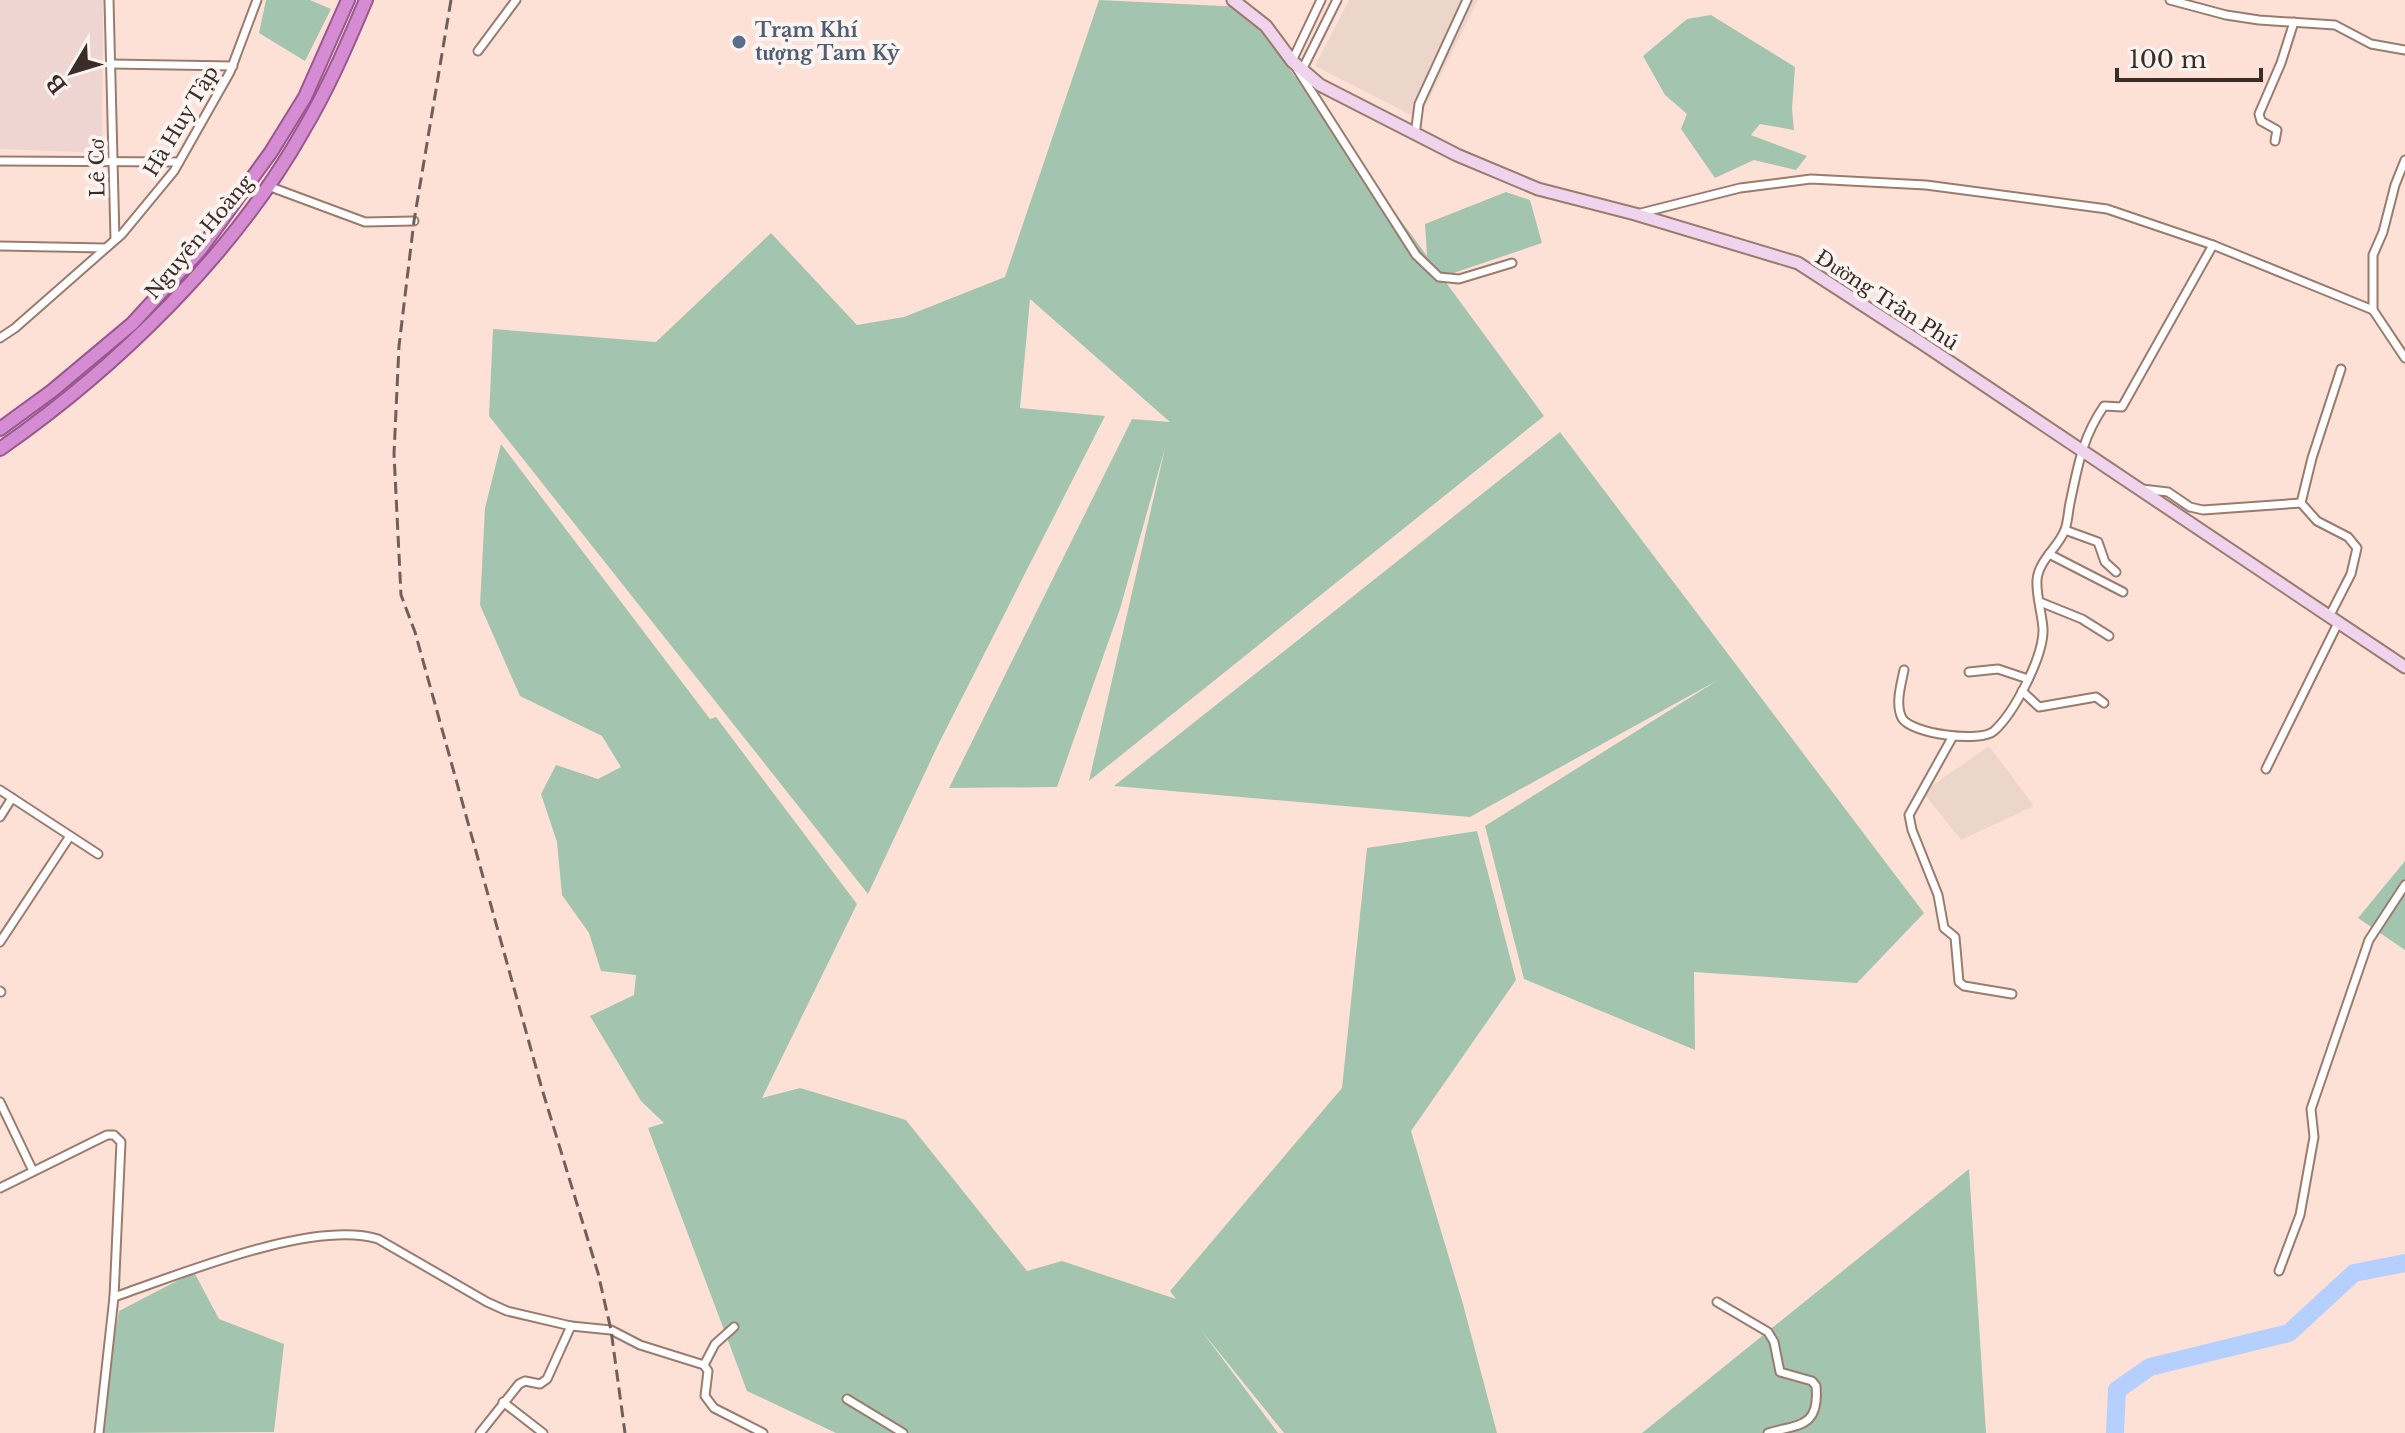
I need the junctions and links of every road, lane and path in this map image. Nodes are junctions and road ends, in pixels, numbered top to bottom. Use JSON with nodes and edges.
{"nodes":[{"id":1,"x":109,"y":0,"type":"edge"},
{"id":2,"x":257,"y":0,"type":"edge"},
{"id":3,"x":348,"y":0,"type":"edge"},
{"id":4,"x":366,"y":0,"type":"edge"},
{"id":5,"x":516,"y":0,"type":"edge"},
{"id":6,"x":1233,"y":0,"type":"edge"},
{"id":7,"x":1321,"y":0,"type":"edge"},
{"id":8,"x":1337,"y":0,"type":"edge"},
{"id":9,"x":1467,"y":0,"type":"edge"},
{"id":10,"x":2170,"y":0,"type":"edge"},
{"id":11,"x":2294,"y":22,"type":"junction"},
{"id":12,"x":2405,"y":50,"type":"edge"},
{"id":13,"x":478,"y":51,"type":"dead end"},
{"id":14,"x":1292,"y":61,"type":"junction"},
{"id":15,"x":111,"y":64,"type":"junction"},
{"id":16,"x":233,"y":66,"type":"junction"},
{"id":17,"x":1302,"y":70,"type":"junction"},
{"id":18,"x":1415,"y":135,"type":"junction"},
{"id":19,"x":2275,"y":141,"type":"dead end"},
{"id":20,"x":2405,"y":160,"type":"edge"},
{"id":21,"x":0,"y":161,"type":"edge"},
{"id":22,"x":113,"y":161,"type":"junction"},
{"id":23,"x":179,"y":162,"type":"junction"},
{"id":24,"x":268,"y":186,"type":"junction"},
{"id":25,"x":1635,"y":214,"type":"junction"},
{"id":26,"x":414,"y":221,"type":"dead end"},
{"id":27,"x":115,"y":239,"type":"junction"},
{"id":28,"x":2213,"y":245,"type":"junction"},
{"id":29,"x":0,"y":246,"type":"edge"},
{"id":30,"x":105,"y":248,"type":"junction"},
{"id":31,"x":1512,"y":263,"type":"dead end"},
{"id":32,"x":2373,"y":310,"type":"junction"},
{"id":33,"x":0,"y":338,"type":"edge"},
{"id":34,"x":2405,"y":358,"type":"edge"},
{"id":35,"x":2341,"y":369,"type":"dead end"},
{"id":36,"x":0,"y":429,"type":"edge"},
{"id":37,"x":0,"y":449,"type":"edge"},
{"id":38,"x":2083,"y":451,"type":"junction"},
{"id":39,"x":2139,"y":489,"type":"junction"},
{"id":40,"x":2301,"y":503,"type":"junction"},
{"id":41,"x":2065,"y":530,"type":"junction"},
{"id":42,"x":2049,"y":554,"type":"junction"},
{"id":43,"x":2116,"y":572,"type":"dead end"},
{"id":44,"x":2123,"y":592,"type":"dead end"},
{"id":45,"x":2040,"y":602,"type":"junction"},
{"id":46,"x":2334,"y":619,"type":"junction"},
{"id":47,"x":2109,"y":636,"type":"dead end"},
{"id":48,"x":2405,"y":667,"type":"edge"},
{"id":49,"x":1904,"y":670,"type":"dead end"},
{"id":50,"x":1969,"y":672,"type":"dead end"},
{"id":51,"x":2028,"y":679,"type":"junction"},
{"id":52,"x":2022,"y":691,"type":"junction"},
{"id":53,"x":2104,"y":703,"type":"dead end"},
{"id":54,"x":1953,"y":736,"type":"junction"},
{"id":55,"x":2266,"y":769,"type":"dead end"},
{"id":56,"x":0,"y":790,"type":"edge"},
{"id":57,"x":12,"y":798,"type":"junction"},
{"id":58,"x":0,"y":817,"type":"edge"},
{"id":59,"x":70,"y":836,"type":"junction"},
{"id":60,"x":98,"y":854,"type":"dead end"},
{"id":61,"x":2405,"y":885,"type":"edge"},
{"id":62,"x":0,"y":942,"type":"edge"},
{"id":63,"x":2012,"y":994,"type":"dead end"},
{"id":64,"x":0,"y":1102,"type":"edge"},
{"id":65,"x":33,"y":1171,"type":"junction"},
{"id":66,"x":0,"y":1188,"type":"edge"},
{"id":67,"x":2279,"y":1271,"type":"dead end"},
{"id":68,"x":114,"y":1297,"type":"junction"},
{"id":69,"x":1717,"y":1302,"type":"dead end"},
{"id":70,"x":571,"y":1326,"type":"junction"},
{"id":71,"x":734,"y":1327,"type":"dead end"},
{"id":72,"x":704,"y":1365,"type":"junction"},
{"id":73,"x":847,"y":1399,"type":"dead end"},
{"id":74,"x":503,"y":1402,"type":"junction"},
{"id":75,"x":481,"y":1432,"type":"edge"},
{"id":76,"x":99,"y":1433,"type":"edge"},
{"id":77,"x":543,"y":1433,"type":"edge"},
{"id":78,"x":763,"y":1433,"type":"edge"},
{"id":79,"x":903,"y":1433,"type":"edge"},
{"id":80,"x":1768,"y":1433,"type":"edge"}],
"edges":[{"from":1,"to":15,"type":"street","name":"Lê Cơ"},
{"from":2,"to":16,"type":"street","name":"Hà Huy Tập"},
{"from":3,"to":36,"type":"highway","name":"Nguyễn Hoàng"},
{"from":4,"to":24,"type":"highway","name":"Nguyễn Hoàng"},
{"from":5,"to":13,"type":"street"},
{"from":6,"to":14,"type":"main road","name":"Đường Trần Phú"},
{"from":7,"to":14,"type":"street"},
{"from":8,"to":17,"type":"street"},
{"from":9,"to":18,"type":"street"},
{"from":10,"to":11,"type":"street"},
{"from":11,"to":12,"type":"street"},
{"from":11,"to":19,"type":"street"},
{"from":14,"to":17,"type":"main road","name":"Đường Trần Phú"},
{"from":14,"to":31,"type":"street"},
{"from":15,"to":16,"type":"street"},
{"from":15,"to":22,"type":"street","name":"Lê Cơ"},
{"from":16,"to":23,"type":"street","name":"Hà Huy Tập"},
{"from":17,"to":18,"type":"main road","name":"Đường Trần Phú"},
{"from":18,"to":25,"type":"main road","name":"Đường Trần Phú"},
{"from":20,"to":32,"type":"street"},
{"from":21,"to":22,"type":"street"},
{"from":22,"to":23,"type":"street"},
{"from":22,"to":27,"type":"street","name":"Lê Cơ"},
{"from":23,"to":27,"type":"street","name":"Hà Huy Tập"},
{"from":24,"to":26,"type":"street"},
{"from":24,"to":37,"type":"highway","name":"Nguyễn Hoàng"},
{"from":25,"to":28,"type":"street"},
{"from":25,"to":38,"type":"main road","name":"Đường Trần Phú"},
{"from":27,"to":30,"type":"street","name":"Hà Huy Tập"},
{"from":28,"to":32,"type":"street"},
{"from":28,"to":38,"type":"street"},
{"from":29,"to":30,"type":"street"},
{"from":30,"to":33,"type":"street","name":"Hà Huy Tập"},
{"from":32,"to":34,"type":"street"},
{"from":35,"to":40,"type":"street"},
{"from":38,"to":39,"type":"main road","name":"Đường Trần Phú"},
{"from":38,"to":41,"type":"street"},
{"from":39,"to":40,"type":"street"},
{"from":39,"to":46,"type":"main road","name":"Đường Trần Phú"},
{"from":40,"to":46,"type":"street"},
{"from":41,"to":42,"type":"street"},
{"from":41,"to":43,"type":"street"},
{"from":42,"to":44,"type":"street"},
{"from":42,"to":45,"type":"street"},
{"from":45,"to":47,"type":"street"},
{"from":45,"to":51,"type":"street"},
{"from":46,"to":48,"type":"main road","name":"Đường Trần Phú"},
{"from":46,"to":55,"type":"street"},
{"from":49,"to":54,"type":"street"},
{"from":50,"to":51,"type":"street"},
{"from":51,"to":52,"type":"street"},
{"from":52,"to":53,"type":"street"},
{"from":52,"to":54,"type":"street"},
{"from":54,"to":63,"type":"street"},
{"from":56,"to":57,"type":"street"},
{"from":57,"to":58,"type":"street"},
{"from":57,"to":59,"type":"street"},
{"from":59,"to":60,"type":"street"},
{"from":59,"to":62,"type":"street"},
{"from":61,"to":67,"type":"street"},
{"from":64,"to":65,"type":"street"},
{"from":65,"to":66,"type":"street"},
{"from":65,"to":68,"type":"street"},
{"from":68,"to":70,"type":"street"},
{"from":68,"to":76,"type":"street"},
{"from":69,"to":80,"type":"street"},
{"from":70,"to":72,"type":"street"},
{"from":70,"to":74,"type":"street"},
{"from":71,"to":72,"type":"street"},
{"from":72,"to":78,"type":"street"},
{"from":73,"to":79,"type":"street"},
{"from":74,"to":75,"type":"street"},
{"from":74,"to":77,"type":"street"}]}
